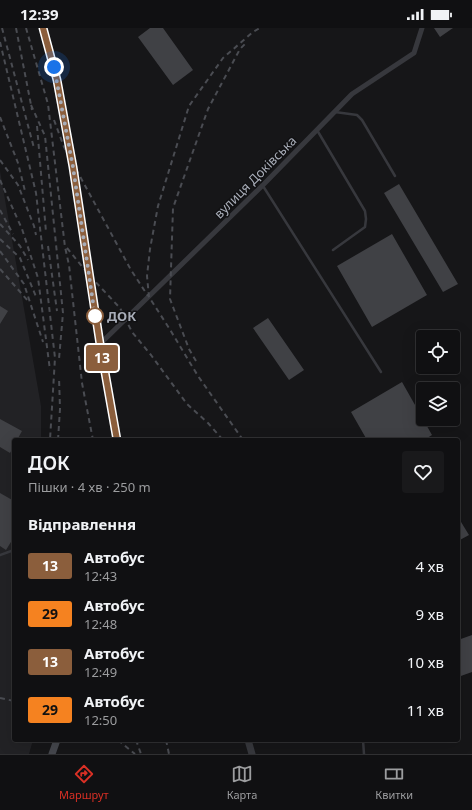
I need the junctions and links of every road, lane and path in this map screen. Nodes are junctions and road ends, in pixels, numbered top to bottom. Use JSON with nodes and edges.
{"nodes":[{"id":1,"x":43,"y":28,"type":"edge"},
{"id":2,"x":422,"y":28,"type":"edge"},
{"id":3,"x":335,"y":112,"type":"junction"},
{"id":4,"x":317,"y":129,"type":"junction"},
{"id":5,"x":395,"y":176,"type":"dead end"},
{"id":6,"x":263,"y":185,"type":"junction"},
{"id":7,"x":333,"y":250,"type":"dead end"},
{"id":8,"x":100,"y":344,"type":"junction"},
{"id":9,"x":381,"y":372,"type":"dead end"},
{"id":10,"x":117,"y":438,"type":"edge"},
{"id":11,"x":12,"y":551,"type":"edge"},
{"id":12,"x":0,"y":555,"type":"edge"},
{"id":13,"x":56,"y":742,"type":"edge"},
{"id":14,"x":249,"y":742,"type":"edge"},
{"id":15,"x":363,"y":742,"type":"edge"},
{"id":16,"x":52,"y":754,"type":"edge"},
{"id":17,"x":252,"y":754,"type":"edge"},
{"id":18,"x":364,"y":754,"type":"edge"}],
"edges":[{"from":1,"to":8,"type":"main road"},
{"from":2,"to":3,"type":"street","name":"вулиця Доківська"},
{"from":3,"to":4,"type":"street","name":"вулиця Доківська"},
{"from":3,"to":5,"type":"lane"},
{"from":4,"to":6,"type":"street","name":"вулиця Доківська"},
{"from":4,"to":7,"type":"lane"},
{"from":6,"to":8,"type":"street","name":"вулиця Доківська"},
{"from":6,"to":9,"type":"lane"},
{"from":8,"to":10,"type":"main road"},
{"from":11,"to":12,"type":"lane"},
{"from":13,"to":16,"type":"main road"},
{"from":14,"to":17,"type":"street"},
{"from":15,"to":18,"type":"lane"}]}
